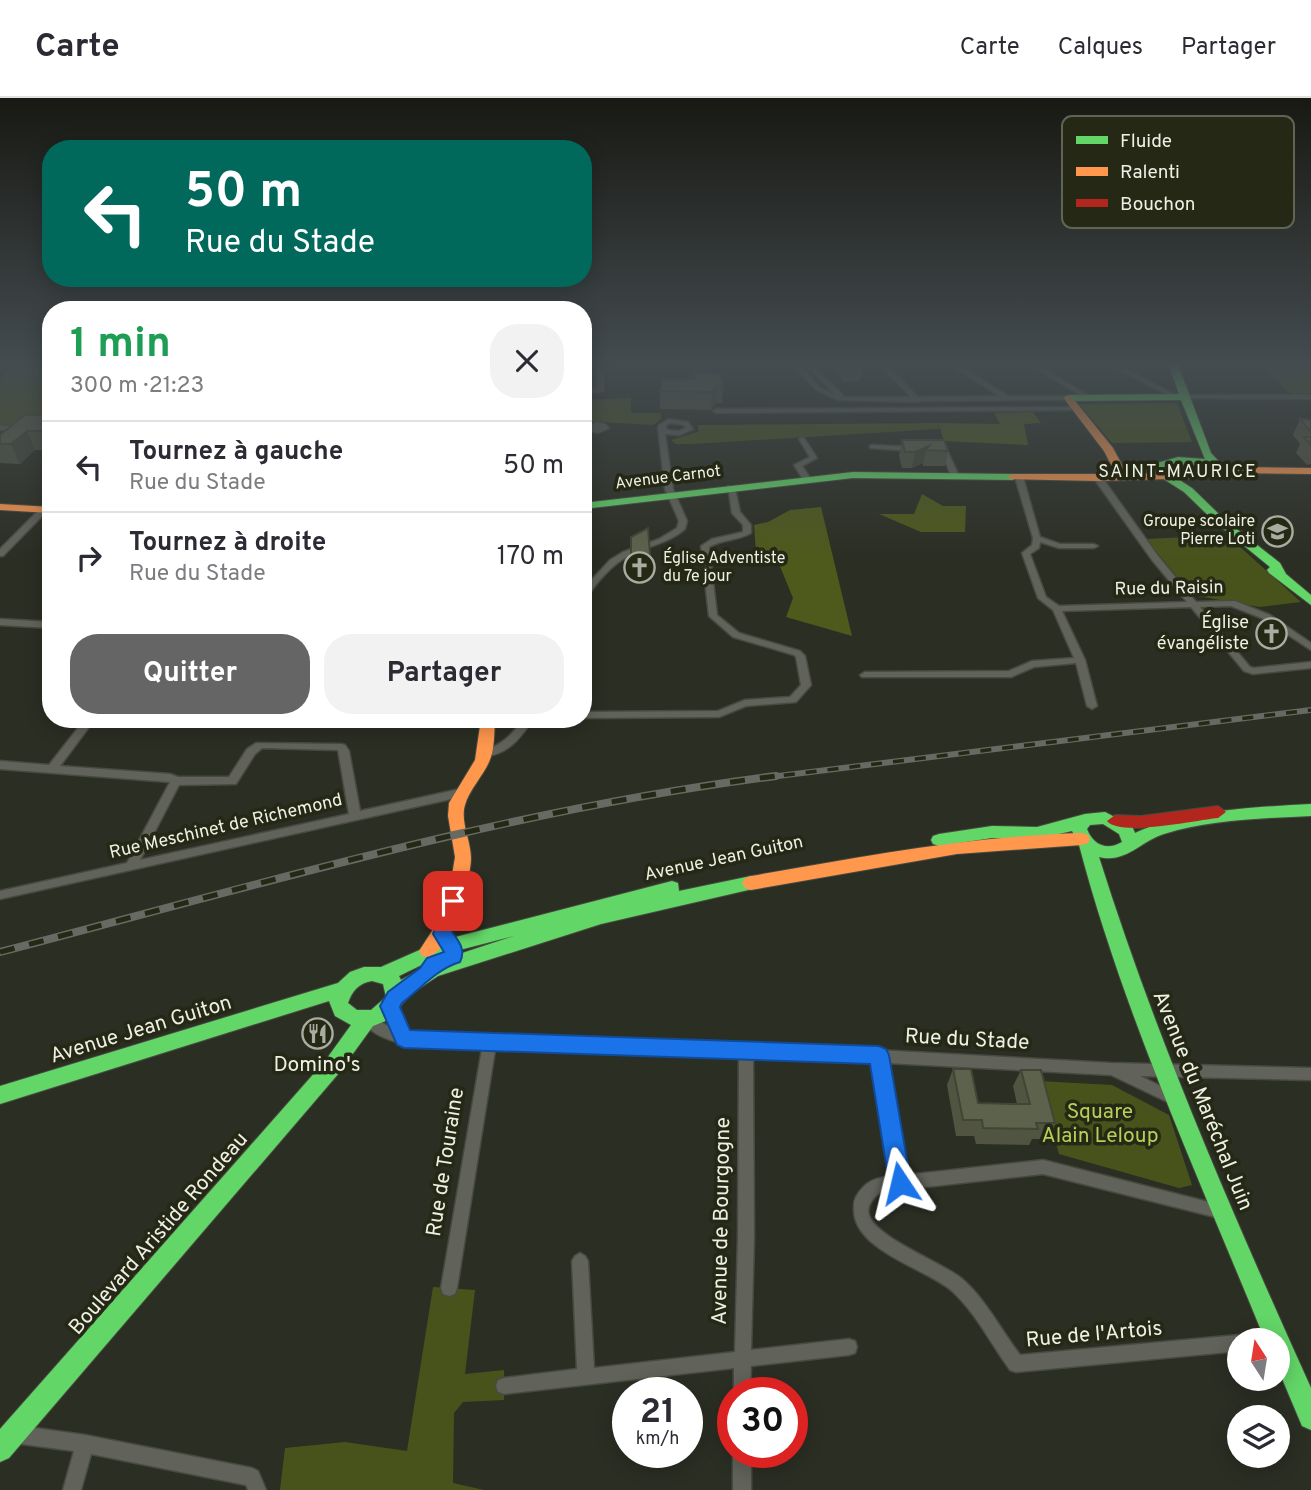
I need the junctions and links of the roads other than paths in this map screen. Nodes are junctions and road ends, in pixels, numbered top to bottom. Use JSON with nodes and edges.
{"nodes":[{"id":1,"x":1094,"y":427,"type":"edge"},
{"id":2,"x":1196,"y":427,"type":"edge"},
{"id":3,"x":0,"y":428,"type":"edge"},
{"id":4,"x":662,"y":428,"type":"dead end"},
{"id":5,"x":29,"y":429,"type":"junction"},
{"id":6,"x":42,"y":429,"type":"edge"},
{"id":7,"x":19,"y":438,"type":"edge"},
{"id":8,"x":802,"y":439,"type":"dead end"},
{"id":9,"x":872,"y":447,"type":"dead end"},
{"id":10,"x":1214,"y":464,"type":"junction"},
{"id":11,"x":1161,"y":470,"type":"junction"},
{"id":12,"x":1311,"y":471,"type":"edge"},
{"id":13,"x":955,"y":476,"type":"junction"},
{"id":14,"x":1019,"y":477,"type":"junction"},
{"id":15,"x":1129,"y":477,"type":"junction"},
{"id":16,"x":1098,"y":478,"type":"junction"},
{"id":17,"x":807,"y":479,"type":"junction"},
{"id":18,"x":1187,"y":483,"type":"junction"},
{"id":19,"x":731,"y":488,"type":"junction"},
{"id":20,"x":671,"y":494,"type":"junction"},
{"id":21,"x":592,"y":505,"type":"edge"},
{"id":22,"x":0,"y":507,"type":"edge"},
{"id":23,"x":42,"y":510,"type":"edge"},
{"id":24,"x":42,"y":516,"type":"edge"},
{"id":25,"x":1037,"y":537,"type":"junction"},
{"id":26,"x":1094,"y":546,"type":"dead end"},
{"id":27,"x":0,"y":554,"type":"edge"},
{"id":28,"x":592,"y":585,"type":"edge"},
{"id":29,"x":1311,"y":601,"type":"edge"},
{"id":30,"x":1192,"y":603,"type":"junction"},
{"id":31,"x":1057,"y":609,"type":"junction"},
{"id":32,"x":0,"y":622,"type":"edge"},
{"id":33,"x":42,"y":624,"type":"edge"},
{"id":34,"x":1311,"y":647,"type":"edge"},
{"id":35,"x":1080,"y":660,"type":"junction"},
{"id":36,"x":1311,"y":665,"type":"edge"},
{"id":37,"x":864,"y":676,"type":"dead end"},
{"id":38,"x":1092,"y":706,"type":"dead end"},
{"id":39,"x":592,"y":715,"type":"edge"},
{"id":40,"x":83,"y":728,"type":"edge"},
{"id":41,"x":487,"y":728,"type":"edge"},
{"id":42,"x":521,"y":728,"type":"edge"},
{"id":43,"x":485,"y":754,"type":"junction"},
{"id":44,"x":0,"y":765,"type":"edge"},
{"id":45,"x":52,"y":769,"type":"junction"},
{"id":46,"x":176,"y":781,"type":"junction"},
{"id":47,"x":460,"y":793,"type":"junction"},
{"id":48,"x":1311,"y":810,"type":"edge"},
{"id":49,"x":1261,"y":813,"type":"junction"},
{"id":50,"x":355,"y":816,"type":"junction"},
{"id":51,"x":1112,"y":820,"type":"junction"},
{"id":52,"x":1083,"y":835,"type":"junction"},
{"id":53,"x":1130,"y":842,"type":"junction"},
{"id":54,"x":1112,"y":853,"type":"junction"},
{"id":55,"x":131,"y":866,"type":"junction"},
{"id":56,"x":1097,"y":874,"type":"junction"},
{"id":57,"x":0,"y":895,"type":"edge"},
{"id":58,"x":447,"y":939,"type":"junction"},
{"id":59,"x":385,"y":974,"type":"junction"},
{"id":60,"x":427,"y":974,"type":"junction"},
{"id":61,"x":340,"y":990,"type":"junction"},
{"id":62,"x":392,"y":1002,"type":"junction"},
{"id":63,"x":293,"y":1005,"type":"junction"},
{"id":64,"x":342,"y":1012,"type":"junction"},
{"id":65,"x":367,"y":1019,"type":"junction"},
{"id":66,"x":404,"y":1039,"type":"junction"},
{"id":67,"x":347,"y":1044,"type":"junction"},
{"id":68,"x":489,"y":1044,"type":"junction"},
{"id":69,"x":746,"y":1049,"type":"junction"},
{"id":70,"x":879,"y":1055,"type":"junction"},
{"id":71,"x":1111,"y":1069,"type":"junction"},
{"id":72,"x":1166,"y":1070,"type":"junction"},
{"id":73,"x":1311,"y":1074,"type":"edge"},
{"id":74,"x":0,"y":1095,"type":"edge"},
{"id":75,"x":1179,"y":1101,"type":"junction"},
{"id":76,"x":900,"y":1183,"type":"junction"},
{"id":77,"x":1223,"y":1212,"type":"junction"},
{"id":78,"x":580,"y":1261,"type":"dead end"},
{"id":79,"x":449,"y":1288,"type":"dead end"},
{"id":80,"x":1272,"y":1328,"type":"edge"},
{"id":81,"x":1227,"y":1344,"type":"edge"},
{"id":82,"x":849,"y":1347,"type":"dead end"},
{"id":83,"x":742,"y":1359,"type":"junction"},
{"id":84,"x":1290,"y":1370,"type":"edge"},
{"id":85,"x":586,"y":1377,"type":"junction"},
{"id":86,"x":742,"y":1377,"type":"edge"},
{"id":87,"x":504,"y":1386,"type":"dead end"},
{"id":88,"x":1311,"y":1417,"type":"edge"},
{"id":89,"x":13,"y":1434,"type":"junction"},
{"id":90,"x":85,"y":1444,"type":"junction"},
{"id":91,"x":0,"y":1449,"type":"edge"},
{"id":92,"x":742,"y":1468,"type":"edge"},
{"id":93,"x":254,"y":1483,"type":"edge"},
{"id":94,"x":72,"y":1490,"type":"edge"},
{"id":95,"x":742,"y":1490,"type":"edge"}],
"edges":[{"from":1,"to":15,"type":"main road"},
{"from":2,"to":10,"type":"main road"},
{"from":3,"to":5,"type":"street"},
{"from":4,"to":20,"type":"street"},
{"from":5,"to":6,"type":"street"},
{"from":5,"to":7,"type":"street"},
{"from":8,"to":17,"type":"street"},
{"from":9,"to":13,"type":"street"},
{"from":10,"to":11,"type":"main road","name":"Avenue Carnot"},
{"from":10,"to":12,"type":"main road"},
{"from":10,"to":18,"type":"main road"},
{"from":11,"to":15,"type":"main road","name":"Avenue Carnot"},
{"from":11,"to":18,"type":"main road"},
{"from":13,"to":14,"type":"main road","name":"Avenue Carnot"},
{"from":13,"to":17,"type":"main road","name":"Avenue Carnot"},
{"from":14,"to":16,"type":"main road","name":"Avenue Carnot"},
{"from":14,"to":25,"type":"street"},
{"from":15,"to":16,"type":"main road","name":"Avenue Carnot"},
{"from":16,"to":30,"type":"street"},
{"from":17,"to":19,"type":"main road","name":"Avenue Carnot"},
{"from":18,"to":29,"type":"main road"},
{"from":19,"to":20,"type":"main road","name":"Avenue Carnot"},
{"from":19,"to":39,"type":"street"},
{"from":20,"to":21,"type":"main road","name":"Avenue Carnot"},
{"from":20,"to":28,"type":"street"},
{"from":22,"to":23,"type":"main road"},
{"from":24,"to":27,"type":"street"},
{"from":25,"to":26,"type":"street"},
{"from":25,"to":31,"type":"street"},
{"from":30,"to":31,"type":"street","name":"Rue du Raisin"},
{"from":30,"to":34,"type":"street","name":"Rue du Raisin"},
{"from":30,"to":36,"type":"street"},
{"from":31,"to":35,"type":"street"},
{"from":32,"to":33,"type":"street"},
{"from":35,"to":37,"type":"street"},
{"from":35,"to":38,"type":"street"},
{"from":40,"to":45,"type":"street"},
{"from":41,"to":43,"type":"main road"},
{"from":42,"to":43,"type":"street"},
{"from":43,"to":47,"type":"main road"},
{"from":44,"to":45,"type":"street"},
{"from":45,"to":46,"type":"street"},
{"from":46,"to":50,"type":"street"},
{"from":46,"to":55,"type":"street"},
{"from":47,"to":50,"type":"street","name":"Rue Meschinet de Richemond"},
{"from":47,"to":58,"type":"main road"},
{"from":48,"to":49,"type":"main road"},
{"from":49,"to":51,"type":"main road"},
{"from":49,"to":53,"type":"main road"},
{"from":50,"to":55,"type":"street","name":"Rue Meschinet de Richemond"},
{"from":51,"to":52,"type":"main road"},
{"from":51,"to":53,"type":"main road"},
{"from":52,"to":54,"type":"main road"},
{"from":52,"to":56,"type":"main road","name":"Avenue du Maréchal Juin"},
{"from":52,"to":58,"type":"main road","name":"Avenue Jean Guiton"},
{"from":52,"to":60,"type":"main road","name":"Avenue Jean Guiton"},
{"from":53,"to":54,"type":"main road"},
{"from":54,"to":56,"type":"main road"},
{"from":55,"to":57,"type":"street","name":"Rue Meschinet de Richemond"},
{"from":56,"to":72,"type":"main road","name":"Avenue du Maréchal Juin"},
{"from":58,"to":59,"type":"main road"},
{"from":58,"to":60,"type":"main road"},
{"from":59,"to":61,"type":"main road"},
{"from":59,"to":62,"type":"main road"},
{"from":60,"to":62,"type":"main road","name":"Avenue Jean Guiton"},
{"from":61,"to":63,"type":"main road","name":"Avenue Jean Guiton"},
{"from":61,"to":64,"type":"main road"},
{"from":62,"to":65,"type":"main road"},
{"from":62,"to":66,"type":"street"},
{"from":63,"to":64,"type":"main road","name":"Avenue Jean Guiton"},
{"from":63,"to":74,"type":"main road","name":"Avenue Jean Guiton"},
{"from":64,"to":65,"type":"main road"},
{"from":64,"to":67,"type":"main road"},
{"from":65,"to":66,"type":"street"},
{"from":65,"to":67,"type":"main road","name":"Boulevard Aristide Rondeau"},
{"from":66,"to":68,"type":"street","name":"Rue du Stade"},
{"from":67,"to":89,"type":"main road","name":"Boulevard Aristide Rondeau"},
{"from":68,"to":69,"type":"street","name":"Rue du Stade"},
{"from":68,"to":79,"type":"street","name":"Rue de Touraine"},
{"from":69,"to":70,"type":"street","name":"Rue du Stade"},
{"from":69,"to":83,"type":"street","name":"Avenue de Bourgogne"},
{"from":70,"to":71,"type":"street","name":"Rue du Stade"},
{"from":70,"to":76,"type":"street"},
{"from":71,"to":72,"type":"street","name":"Rue du Stade"},
{"from":71,"to":75,"type":"street"},
{"from":72,"to":73,"type":"street","name":"Rue du Stade"},
{"from":72,"to":75,"type":"main road","name":"Avenue du Maréchal Juin"},
{"from":75,"to":77,"type":"main road","name":"Avenue du Maréchal Juin"},
{"from":76,"to":77,"type":"street","name":"Rue de l'Artois"},
{"from":76,"to":81,"type":"street","name":"Rue de l'Artois"},
{"from":77,"to":80,"type":"main road","name":"Avenue du Maréchal Juin"},
{"from":78,"to":85,"type":"street"},
{"from":82,"to":83,"type":"street"},
{"from":83,"to":85,"type":"street"},
{"from":83,"to":86,"type":"street","name":"Avenue de Bourgogne"},
{"from":84,"to":88,"type":"main road","name":"Avenue du Maréchal Juin"},
{"from":85,"to":87,"type":"street"},
{"from":89,"to":90,"type":"street"},
{"from":89,"to":91,"type":"main road","name":"Boulevard Aristide Rondeau"},
{"from":90,"to":93,"type":"street"},
{"from":90,"to":94,"type":"street"},
{"from":92,"to":95,"type":"street"}]}
